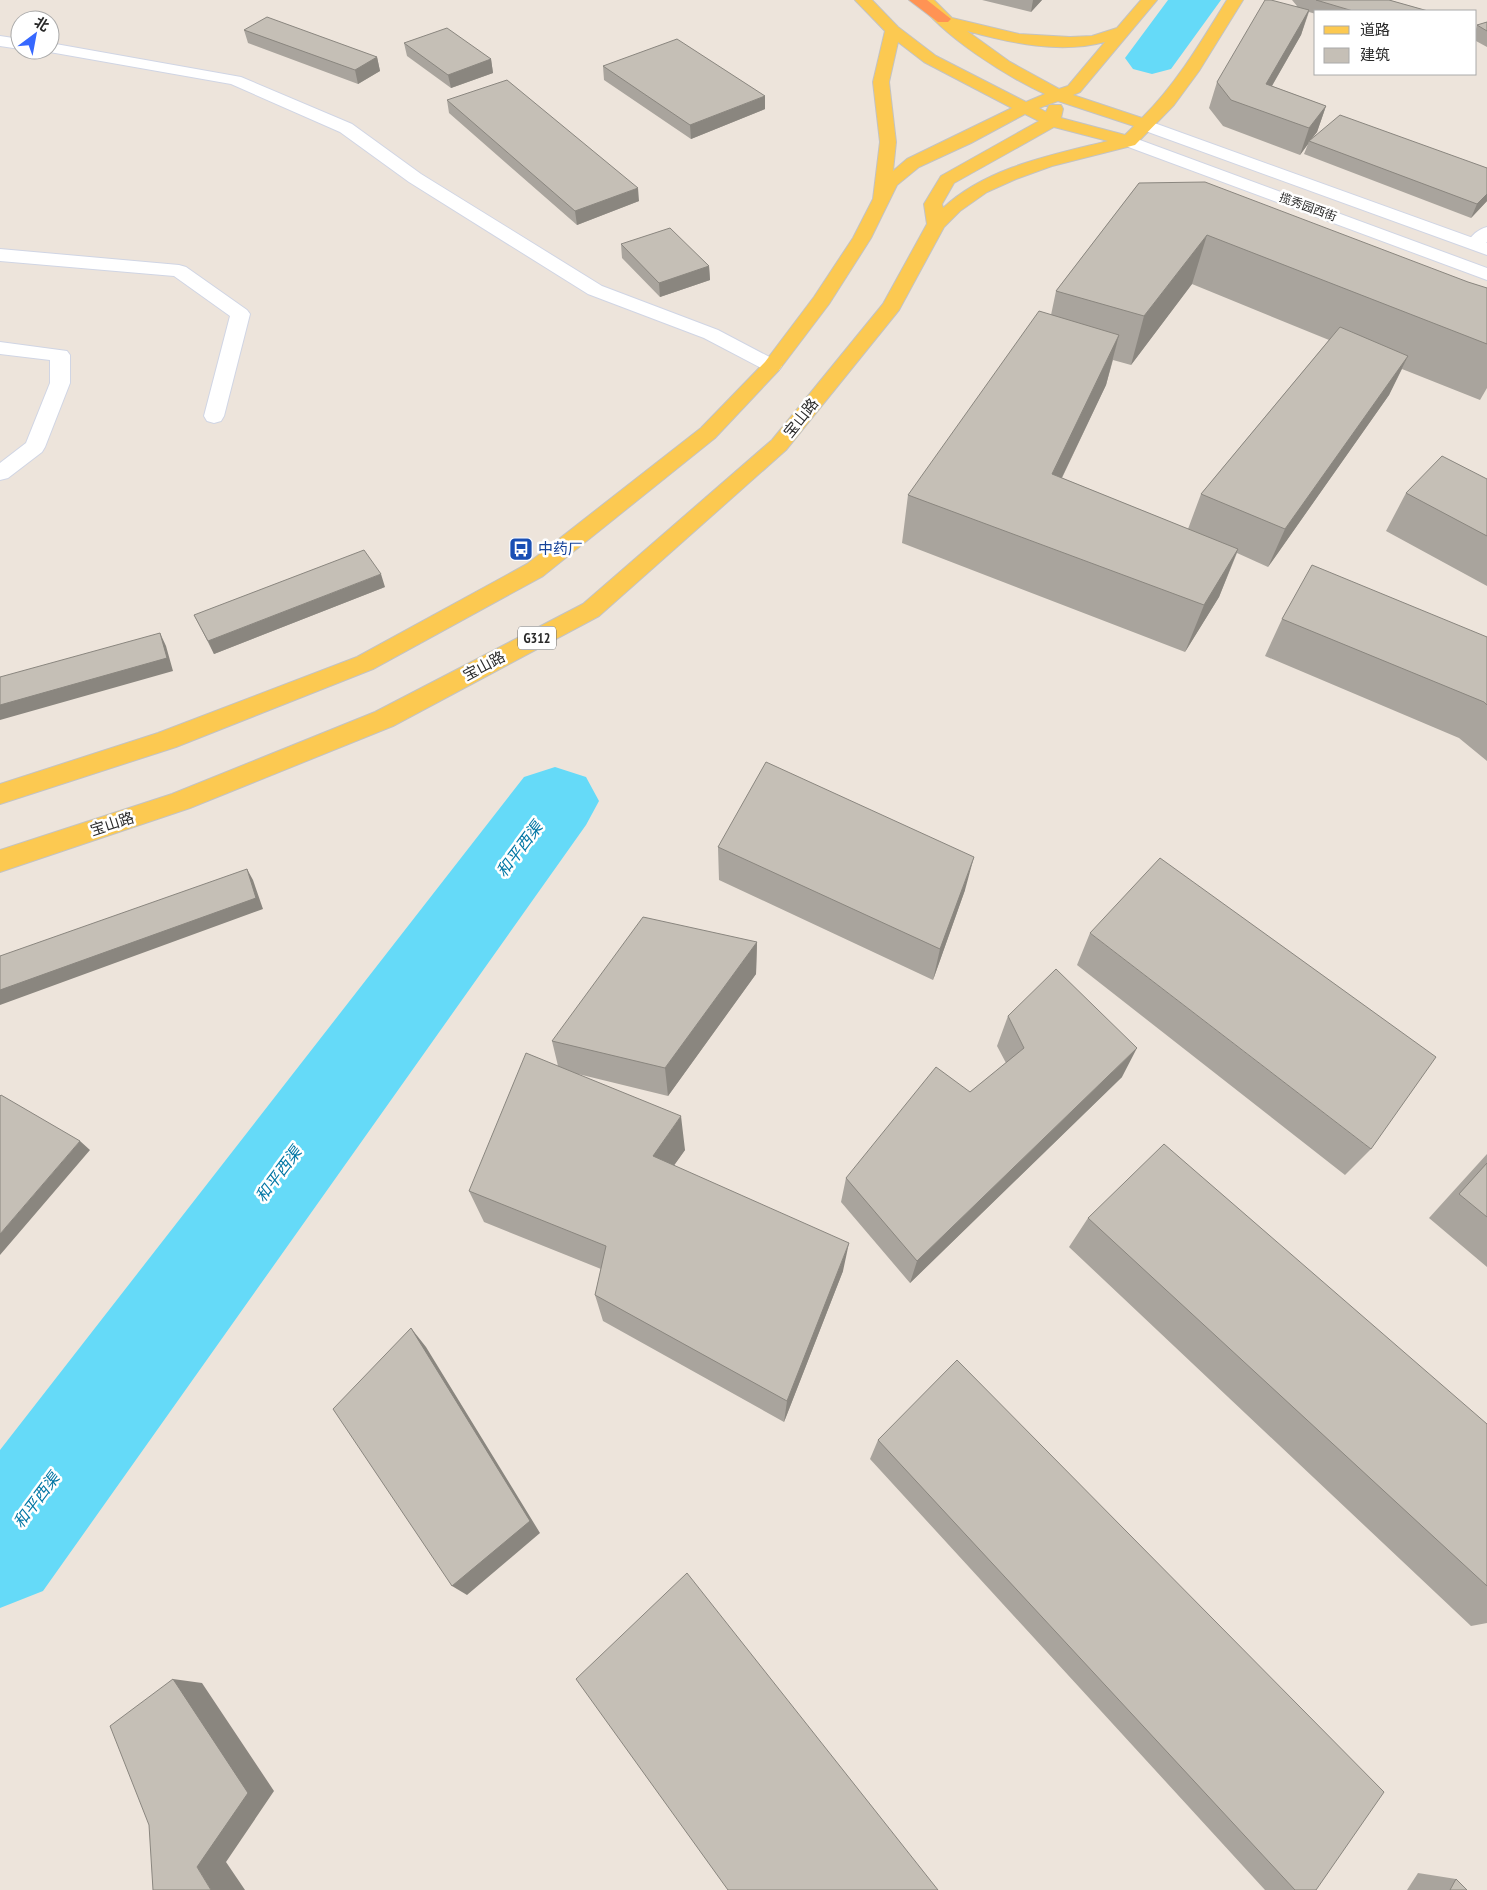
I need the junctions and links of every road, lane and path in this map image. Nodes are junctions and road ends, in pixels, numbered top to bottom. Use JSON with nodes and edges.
{"nodes":[{"id":1,"x":863,"y":0,"type":"edge"},
{"id":2,"x":917,"y":0,"type":"edge"},
{"id":3,"x":924,"y":0,"type":"edge"},
{"id":4,"x":1149,"y":0,"type":"edge"},
{"id":5,"x":1235,"y":0,"type":"edge"},
{"id":6,"x":942,"y":19,"type":"junction"},
{"id":7,"x":893,"y":30,"type":"junction"},
{"id":8,"x":1124,"y":31,"type":"junction"},
{"id":9,"x":60,"y":50,"type":"edge"},
{"id":10,"x":1059,"y":95,"type":"junction"},
{"id":11,"x":1024,"y":108,"type":"junction"},
{"id":12,"x":1052,"y":121,"type":"junction"},
{"id":13,"x":1146,"y":124,"type":"junction"},
{"id":14,"x":1129,"y":141,"type":"junction"},
{"id":15,"x":881,"y":199,"type":"junction"},
{"id":16,"x":936,"y":224,"type":"junction"},
{"id":17,"x":1483,"y":242,"type":"edge"},
{"id":18,"x":0,"y":256,"type":"edge"},
{"id":19,"x":1487,"y":274,"type":"edge"},
{"id":20,"x":0,"y":348,"type":"edge"},
{"id":21,"x":772,"y":366,"type":"junction"},
{"id":22,"x":214,"y":416,"type":"dead end"},
{"id":23,"x":0,"y":474,"type":"edge"},
{"id":24,"x":0,"y":794,"type":"edge"},
{"id":25,"x":0,"y":861,"type":"edge"}],
"edges":[{"from":1,"to":7,"type":"main road"},
{"from":2,"to":6,"type":"highway"},
{"from":3,"to":6,"type":"main road"},
{"from":4,"to":8,"type":"main road"},
{"from":5,"to":13,"type":"main road"},
{"from":6,"to":8,"type":"main road"},
{"from":6,"to":10,"type":"main road"},
{"from":7,"to":11,"type":"main road"},
{"from":7,"to":15,"type":"main road"},
{"from":8,"to":10,"type":"main road"},
{"from":9,"to":21,"type":"street"},
{"from":10,"to":11,"type":"main road"},
{"from":10,"to":12,"type":"main road"},
{"from":10,"to":13,"type":"main road"},
{"from":11,"to":12,"type":"main road"},
{"from":11,"to":15,"type":"main road"},
{"from":12,"to":14,"type":"main road"},
{"from":12,"to":16,"type":"main road"},
{"from":13,"to":14,"type":"main road"},
{"from":13,"to":17,"type":"street","name":"揽秀园西街"},
{"from":14,"to":16,"type":"main road"},
{"from":14,"to":19,"type":"street","name":"揽秀园西街"},
{"from":15,"to":21,"type":"main road"},
{"from":16,"to":25,"type":"main road","name":"宝山路","number":"G312"},
{"from":18,"to":22,"type":"street"},
{"from":20,"to":23,"type":"street"},
{"from":21,"to":24,"type":"main road"}]}
